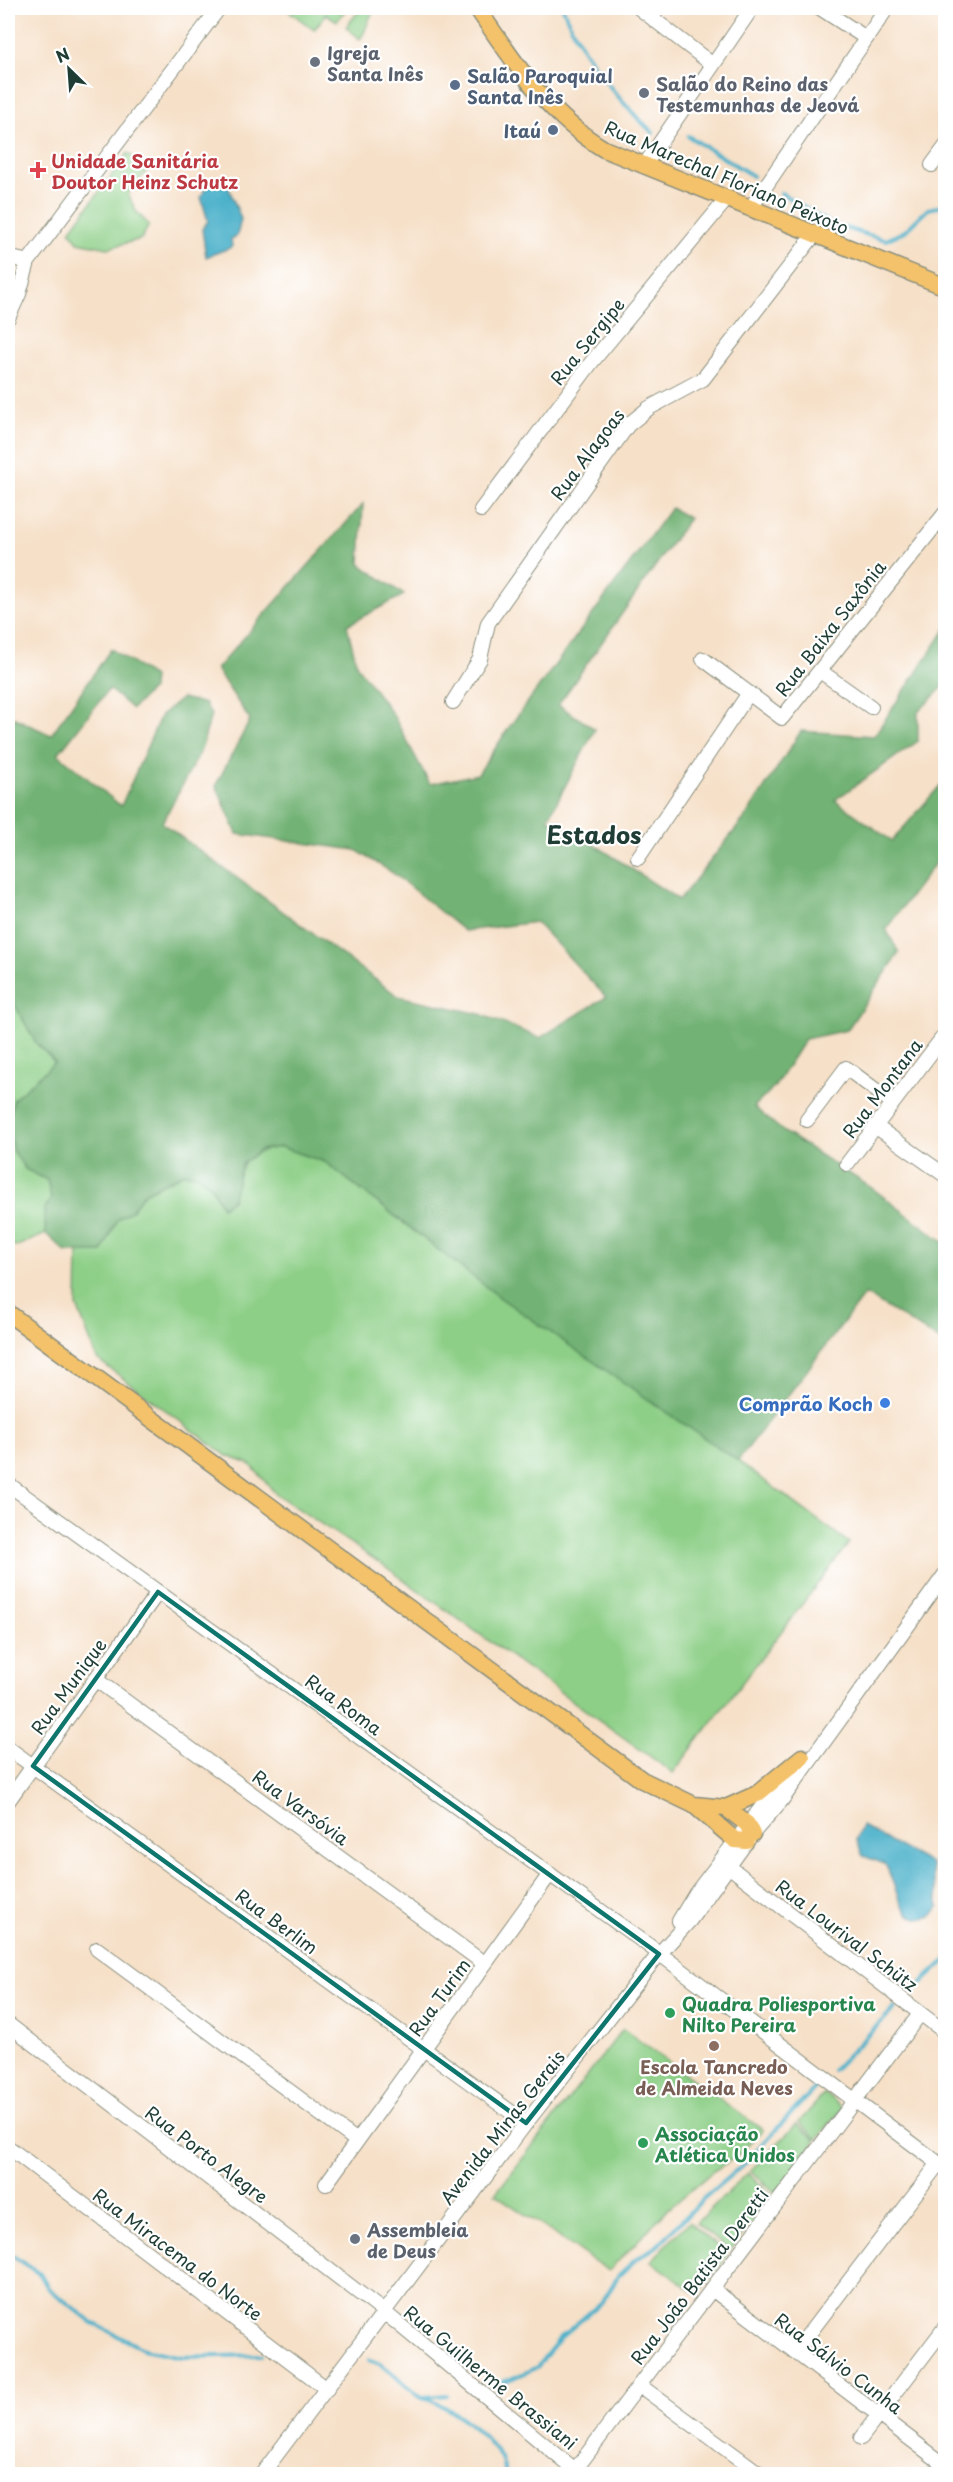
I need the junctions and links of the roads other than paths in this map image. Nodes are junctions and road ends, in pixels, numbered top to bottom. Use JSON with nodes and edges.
{"nodes":[{"id":1,"x":219,"y":8,"type":"edge"},
{"id":2,"x":477,"y":8,"type":"edge"},
{"id":3,"x":639,"y":8,"type":"edge"},
{"id":4,"x":752,"y":8,"type":"edge"},
{"id":5,"x":820,"y":8,"type":"edge"},
{"id":6,"x":888,"y":8,"type":"edge"},
{"id":7,"x":866,"y":38,"type":"junction"},
{"id":8,"x":712,"y":65,"type":"junction"},
{"id":9,"x":945,"y":146,"type":"edge"},
{"id":10,"x":932,"y":165,"type":"dead end"},
{"id":11,"x":644,"y":166,"type":"junction"},
{"id":12,"x":726,"y":200,"type":"junction"},
{"id":13,"x":750,"y":209,"type":"junction"},
{"id":14,"x":814,"y":235,"type":"junction"},
{"id":15,"x":8,"y":257,"type":"edge"},
{"id":16,"x":28,"y":262,"type":"junction"},
{"id":17,"x":945,"y":287,"type":"edge"},
{"id":18,"x":8,"y":318,"type":"edge"},
{"id":19,"x":481,"y":510,"type":"dead end"},
{"id":20,"x":945,"y":512,"type":"edge"},
{"id":21,"x":703,"y":659,"type":"dead end"},
{"id":22,"x":820,"y":671,"type":"junction"},
{"id":23,"x":749,"y":693,"type":"junction"},
{"id":24,"x":453,"y":702,"type":"dead end"},
{"id":25,"x":871,"y":707,"type":"dead end"},
{"id":26,"x":638,"y":858,"type":"dead end"},
{"id":27,"x":945,"y":1033,"type":"edge"},
{"id":28,"x":893,"y":1103,"type":"junction"},
{"id":29,"x":807,"y":1120,"type":"dead end"},
{"id":30,"x":875,"y":1126,"type":"junction"},
{"id":31,"x":846,"y":1164,"type":"dead end"},
{"id":32,"x":945,"y":1176,"type":"edge"},
{"id":33,"x":8,"y":1314,"type":"edge"},
{"id":34,"x":8,"y":1484,"type":"edge"},
{"id":35,"x":945,"y":1573,"type":"edge"},
{"id":36,"x":158,"y":1592,"type":"junction"},
{"id":37,"x":95,"y":1679,"type":"junction"},
{"id":38,"x":838,"y":1721,"type":"junction"},
{"id":39,"x":8,"y":1748,"type":"edge"},
{"id":40,"x":802,"y":1757,"type":"junction"},
{"id":41,"x":33,"y":1766,"type":"junction"},
{"id":42,"x":8,"y":1801,"type":"edge"},
{"id":43,"x":694,"y":1805,"type":"junction"},
{"id":44,"x":726,"y":1808,"type":"junction"},
{"id":45,"x":745,"y":1835,"type":"junction"},
{"id":46,"x":727,"y":1865,"type":"junction"},
{"id":47,"x":550,"y":1874,"type":"junction"},
{"id":48,"x":97,"y":1949,"type":"dead end"},
{"id":49,"x":662,"y":1950,"type":"junction"},
{"id":50,"x":485,"y":1964,"type":"junction"},
{"id":51,"x":920,"y":2014,"type":"junction"},
{"id":52,"x":8,"y":2024,"type":"edge"},
{"id":53,"x":945,"y":2033,"type":"edge"},
{"id":54,"x":423,"y":2049,"type":"junction"},
{"id":55,"x":855,"y":2100,"type":"junction"},
{"id":56,"x":526,"y":2123,"type":"junction"},
{"id":57,"x":357,"y":2141,"type":"junction"},
{"id":58,"x":8,"y":2147,"type":"edge"},
{"id":59,"x":942,"y":2166,"type":"edge"},
{"id":60,"x":326,"y":2184,"type":"dead end"},
{"id":61,"x":712,"y":2289,"type":"junction"},
{"id":62,"x":384,"y":2312,"type":"junction"},
{"id":63,"x":945,"y":2326,"type":"edge"},
{"id":64,"x":795,"y":2352,"type":"junction"},
{"id":65,"x":639,"y":2385,"type":"junction"},
{"id":66,"x":327,"y":2389,"type":"junction"},
{"id":67,"x":878,"y":2415,"type":"junction"},
{"id":68,"x":861,"y":2438,"type":"dead end"},
{"id":69,"x":945,"y":2466,"type":"edge"},
{"id":70,"x":574,"y":2472,"type":"edge"},
{"id":71,"x":262,"y":2475,"type":"edge"},
{"id":72,"x":760,"y":2475,"type":"edge"}],
"edges":[{"from":1,"to":16,"type":"street"},
{"from":2,"to":11,"type":"main road","name":"Rua Marechal Floriano Peixoto"},
{"from":3,"to":8,"type":"street"},
{"from":4,"to":8,"type":"street"},
{"from":5,"to":7,"type":"street"},
{"from":6,"to":7,"type":"street"},
{"from":7,"to":13,"type":"street"},
{"from":8,"to":11,"type":"street"},
{"from":9,"to":10,"type":"street"},
{"from":11,"to":12,"type":"main road","name":"Rua Marechal Floriano Peixoto"},
{"from":12,"to":13,"type":"main road","name":"Rua Marechal Floriano Peixoto"},
{"from":12,"to":19,"type":"street","name":"Rua Sergipe"},
{"from":13,"to":14,"type":"main road","name":"Rua Marechal Floriano Peixoto"},
{"from":14,"to":17,"type":"main road","name":"Rua Marechal Floriano Peixoto"},
{"from":14,"to":24,"type":"street","name":"Rua Alagoas"},
{"from":15,"to":16,"type":"street"},
{"from":16,"to":18,"type":"street"},
{"from":20,"to":22,"type":"street","name":"Rua Baixa Saxônia"},
{"from":21,"to":23,"type":"street","name":"Rua Baixa Saxônia"},
{"from":22,"to":23,"type":"street","name":"Rua Baixa Saxônia"},
{"from":22,"to":25,"type":"street"},
{"from":23,"to":26,"type":"street"},
{"from":27,"to":28,"type":"street","name":"Rua Montana"},
{"from":28,"to":29,"type":"street"},
{"from":28,"to":30,"type":"street","name":"Rua Montana"},
{"from":30,"to":31,"type":"street","name":"Rua Montana"},
{"from":30,"to":32,"type":"street"},
{"from":33,"to":43,"type":"main road"},
{"from":34,"to":36,"type":"street","name":"Rua Roma"},
{"from":35,"to":38,"type":"street","name":"Avenida Minas Gerais"},
{"from":36,"to":37,"type":"street","name":"Rua Munique"},
{"from":36,"to":47,"type":"street","name":"Rua Roma"},
{"from":37,"to":41,"type":"street","name":"Rua Munique"},
{"from":37,"to":50,"type":"street","name":"Rua Varsóvia"},
{"from":38,"to":40,"type":"street","name":"Avenida Minas Gerais"},
{"from":38,"to":45,"type":"street","name":"Avenida Minas Gerais"},
{"from":39,"to":41,"type":"street","name":"Rua Berlim"},
{"from":40,"to":44,"type":"main road"},
{"from":40,"to":45,"type":"street","name":"Avenida Minas Gerais"},
{"from":41,"to":42,"type":"street","name":"Rua Munique"},
{"from":41,"to":54,"type":"street","name":"Rua Berlim"},
{"from":43,"to":44,"type":"main road"},
{"from":43,"to":45,"type":"main road"},
{"from":44,"to":45,"type":"main road"},
{"from":45,"to":46,"type":"street","name":"Avenida Minas Gerais"},
{"from":45,"to":49,"type":"street","name":"Avenida Minas Gerais"},
{"from":46,"to":49,"type":"street","name":"Avenida Minas Gerais"},
{"from":46,"to":51,"type":"street","name":"Rua Lourival Schütz"},
{"from":47,"to":49,"type":"street","name":"Rua Roma"},
{"from":47,"to":50,"type":"street","name":"Rua Turim"},
{"from":48,"to":57,"type":"street"},
{"from":49,"to":55,"type":"street","name":"Rua Roma"},
{"from":49,"to":56,"type":"street","name":"Avenida Minas Gerais"},
{"from":50,"to":54,"type":"street","name":"Rua Turim"},
{"from":51,"to":53,"type":"street","name":"Rua Lourival Schütz"},
{"from":51,"to":55,"type":"street","name":"Rua João Batista Deretti"},
{"from":52,"to":62,"type":"street","name":"Rua Porto Alegre"},
{"from":54,"to":56,"type":"street","name":"Rua Berlim"},
{"from":54,"to":57,"type":"street","name":"Rua Turim"},
{"from":55,"to":59,"type":"street","name":"Rua Roma"},
{"from":55,"to":61,"type":"street","name":"Rua João Batista Deretti"},
{"from":56,"to":62,"type":"street","name":"Avenida Minas Gerais"},
{"from":57,"to":60,"type":"street","name":"Rua Turim"},
{"from":58,"to":66,"type":"street","name":"Rua Miracema do Norte"},
{"from":59,"to":64,"type":"street"},
{"from":61,"to":64,"type":"street","name":"Rua Sálvio Cunha"},
{"from":61,"to":65,"type":"street","name":"Rua João Batista Deretti"},
{"from":62,"to":66,"type":"street","name":"Avenida Minas Gerais"},
{"from":62,"to":70,"type":"street","name":"Rua Guilherme Brassiani"},
{"from":63,"to":67,"type":"street"},
{"from":64,"to":67,"type":"street","name":"Rua Sálvio Cunha"},
{"from":65,"to":70,"type":"street","name":"Rua João Batista Deretti"},
{"from":65,"to":72,"type":"street"},
{"from":66,"to":71,"type":"street","name":"Avenida Minas Gerais"},
{"from":67,"to":68,"type":"street"},
{"from":67,"to":69,"type":"street","name":"Rua Sálvio Cunha"}]}
